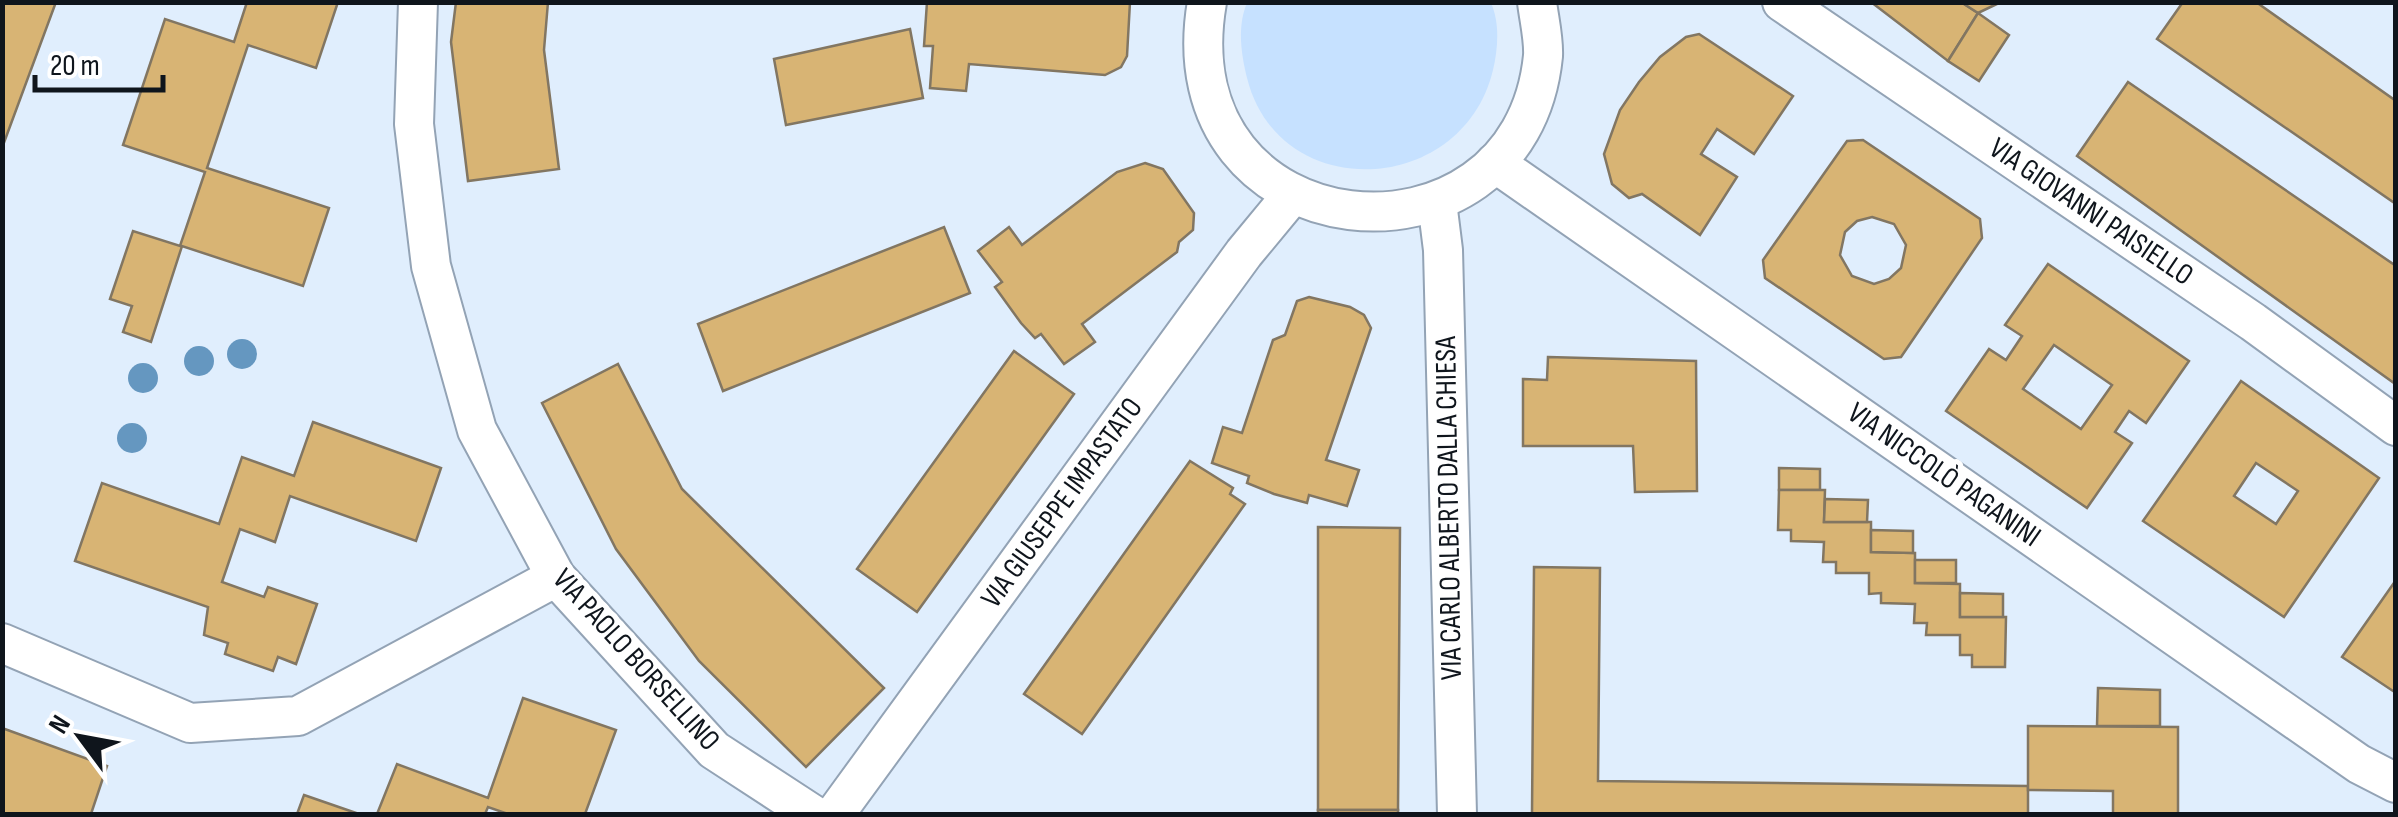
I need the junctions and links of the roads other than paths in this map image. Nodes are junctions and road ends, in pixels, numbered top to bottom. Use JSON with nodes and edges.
{"nodes":[{"id":1,"x":418,"y":2,"type":"edge"},
{"id":2,"x":1207,"y":2,"type":"edge"},
{"id":3,"x":1538,"y":2,"type":"edge"},
{"id":4,"x":1782,"y":2,"type":"edge"},
{"id":5,"x":1495,"y":163,"type":"junction"},
{"id":6,"x":1292,"y":196,"type":"junction"},
{"id":7,"x":1438,"y":202,"type":"junction"},
{"id":8,"x":2396,"y":426,"type":"edge"},
{"id":9,"x":556,"y":577,"type":"junction"},
{"id":10,"x":2,"y":643,"type":"edge"},
{"id":11,"x":2396,"y":783,"type":"edge"},
{"id":12,"x":812,"y":814,"type":"edge"},
{"id":13,"x":835,"y":814,"type":"edge"},
{"id":14,"x":1458,"y":814,"type":"edge"}],
"edges":[{"from":1,"to":9,"type":"street","name":"VIA PAOLO BORSELLINO"},
{"from":2,"to":6,"type":"street"},
{"from":3,"to":5,"type":"street"},
{"from":4,"to":8,"type":"street","name":"VIA GIOVANNI PAISIELLO"},
{"from":5,"to":7,"type":"street"},
{"from":5,"to":11,"type":"street","name":"VIA NICCOLÒ PAGANINI"},
{"from":6,"to":7,"type":"street"},
{"from":6,"to":13,"type":"street","name":"VIA GIUSEPPE IMPASTATO"},
{"from":7,"to":14,"type":"street","name":"VIA CARLO ALBERTO DALLA CHIESA"},
{"from":9,"to":10,"type":"street"},
{"from":9,"to":12,"type":"street","name":"VIA PAOLO BORSELLINO"}]}
